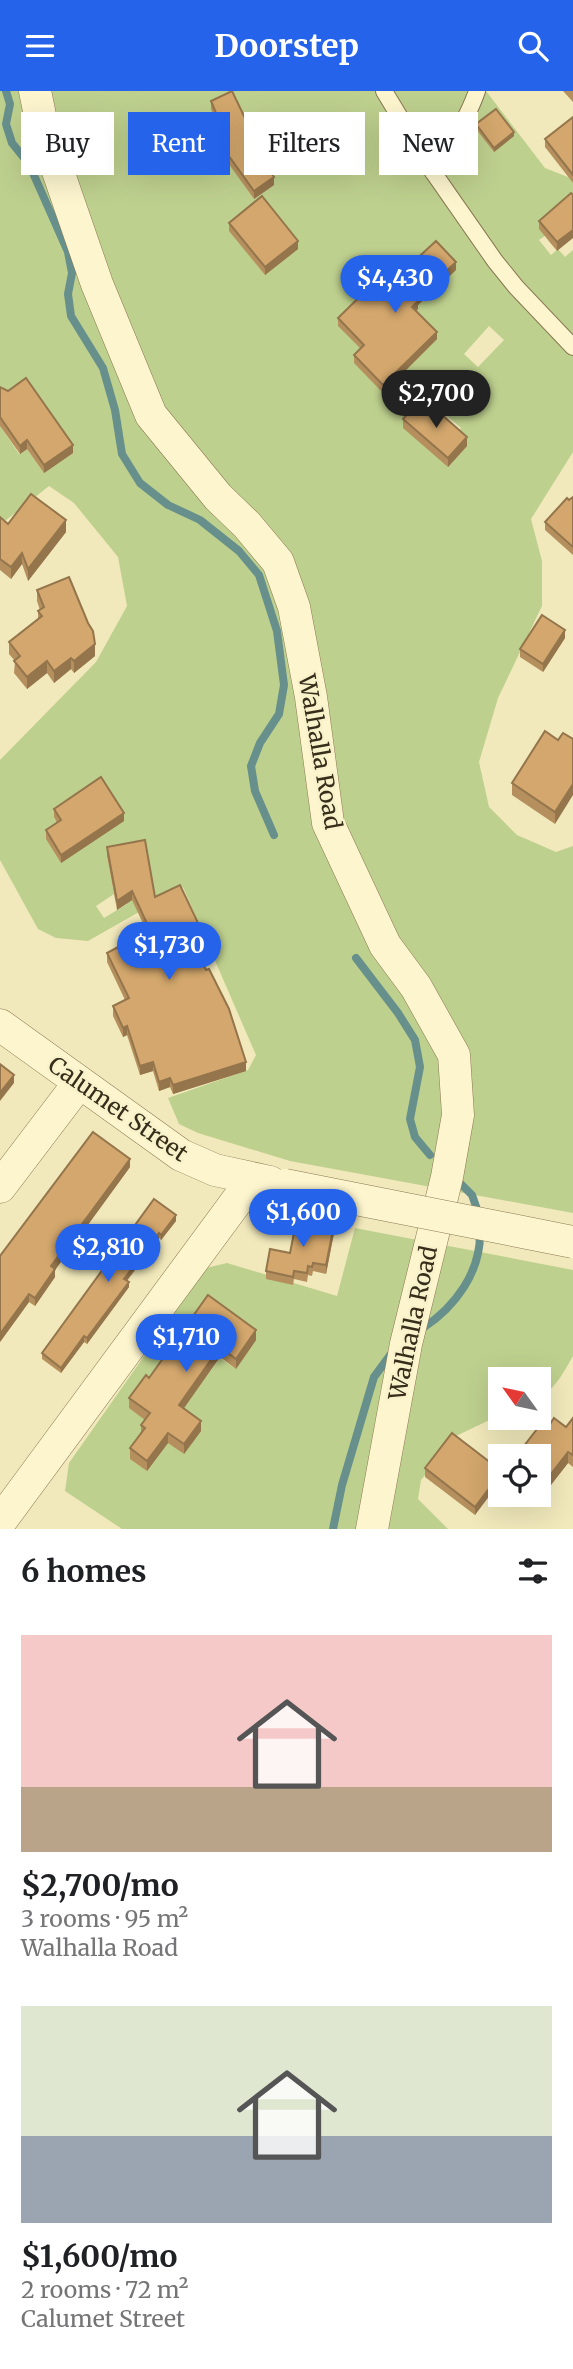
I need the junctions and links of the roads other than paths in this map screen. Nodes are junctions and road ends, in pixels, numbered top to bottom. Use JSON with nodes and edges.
{"nodes":[{"id":1,"x":35,"y":91,"type":"edge"},
{"id":2,"x":384,"y":91,"type":"edge"},
{"id":3,"x":477,"y":91,"type":"edge"},
{"id":4,"x":397,"y":112,"type":"edge"},
{"id":5,"x":468,"y":112,"type":"edge"},
{"id":6,"x":435,"y":175,"type":"edge"},
{"id":7,"x":573,"y":347,"type":"edge"},
{"id":8,"x":0,"y":1025,"type":"edge"},
{"id":9,"x":79,"y":1083,"type":"junction"},
{"id":10,"x":253,"y":1179,"type":"junction"},
{"id":11,"x":0,"y":1187,"type":"edge"},
{"id":12,"x":573,"y":1242,"type":"edge"},
{"id":13,"x":0,"y":1522,"type":"edge"},
{"id":14,"x":372,"y":1529,"type":"edge"}],
"edges":[{"from":1,"to":14,"type":"street","name":"Walhalla Road"},
{"from":2,"to":4,"type":"lane"},
{"from":3,"to":5,"type":"lane"},
{"from":6,"to":7,"type":"lane"},
{"from":8,"to":9,"type":"street","name":"Calumet Street"},
{"from":9,"to":10,"type":"street","name":"Calumet Street"},
{"from":9,"to":11,"type":"street"},
{"from":10,"to":12,"type":"street","name":"Calumet Street","bridge":true},
{"from":10,"to":13,"type":"street"}]}
